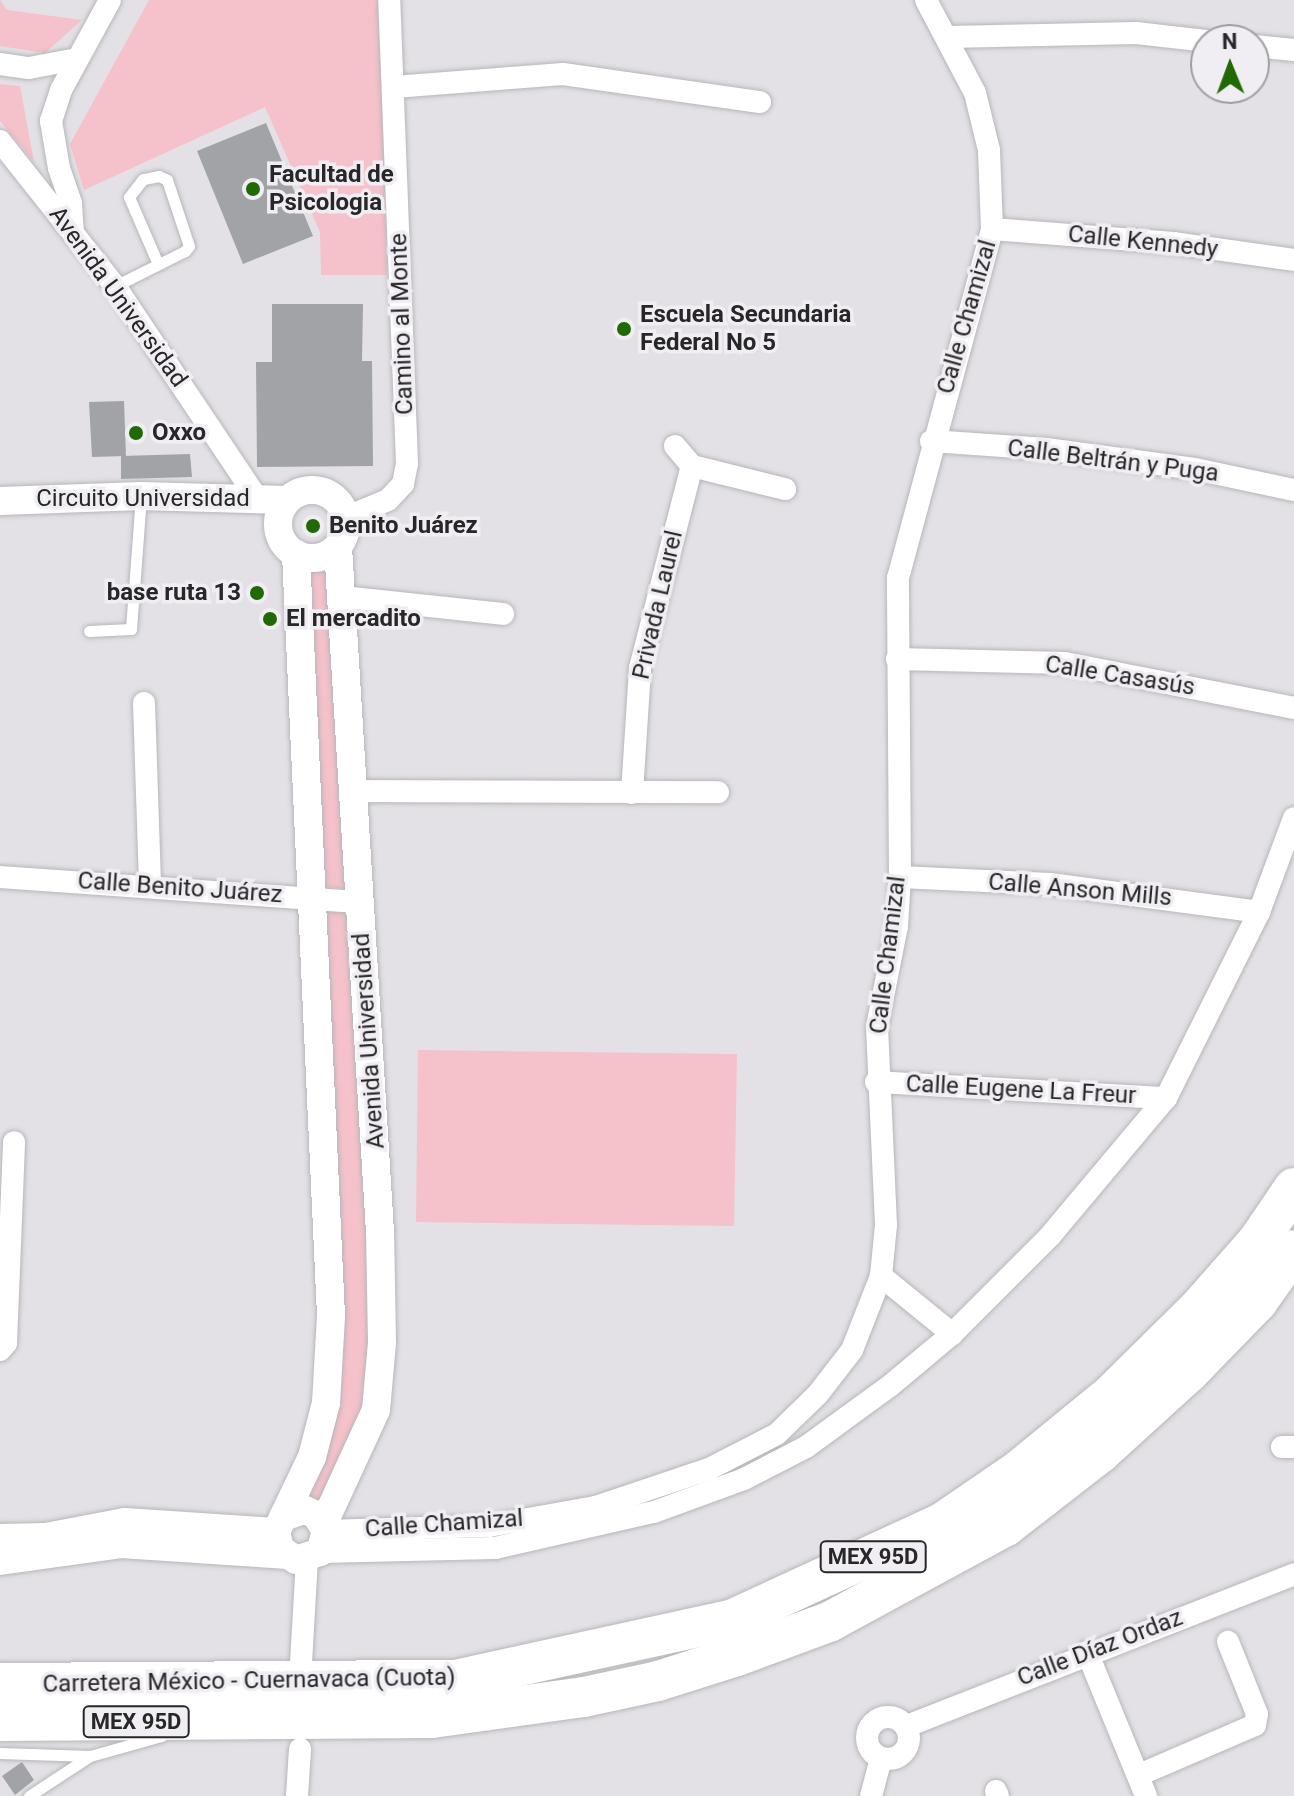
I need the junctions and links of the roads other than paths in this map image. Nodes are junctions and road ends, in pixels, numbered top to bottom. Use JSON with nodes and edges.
{"nodes":[{"id":1,"x":389,"y":0,"type":"edge"},
{"id":2,"x":926,"y":0,"type":"edge"},
{"id":3,"x":102,"y":1,"type":"edge"},
{"id":4,"x":948,"y":37,"type":"junction"},
{"id":5,"x":1190,"y":39,"type":"edge"},
{"id":6,"x":1270,"y":48,"type":"edge"},
{"id":7,"x":1294,"y":50,"type":"edge"},
{"id":8,"x":77,"y":59,"type":"junction"},
{"id":9,"x":0,"y":64,"type":"edge"},
{"id":10,"x":394,"y":87,"type":"junction"},
{"id":11,"x":760,"y":102,"type":"dead end"},
{"id":12,"x":0,"y":141,"type":"edge"},
{"id":13,"x":992,"y":229,"type":"junction"},
{"id":14,"x":73,"y":233,"type":"junction"},
{"id":15,"x":1294,"y":260,"type":"edge"},
{"id":16,"x":158,"y":264,"type":"junction"},
{"id":17,"x":115,"y":286,"type":"junction"},
{"id":18,"x":931,"y":441,"type":"junction"},
{"id":19,"x":675,"y":446,"type":"dead end"},
{"id":20,"x":692,"y":466,"type":"junction"},
{"id":21,"x":785,"y":489,"type":"dead end"},
{"id":22,"x":1294,"y":490,"type":"edge"},
{"id":23,"x":141,"y":496,"type":"junction"},
{"id":24,"x":257,"y":498,"type":"junction"},
{"id":25,"x":286,"y":500,"type":"junction"},
{"id":26,"x":0,"y":501,"type":"edge"},
{"id":27,"x":347,"y":517,"type":"junction"},
{"id":28,"x":338,"y":548,"type":"junction"},
{"id":29,"x":296,"y":554,"type":"junction"},
{"id":30,"x":344,"y":597,"type":"junction"},
{"id":31,"x":503,"y":614,"type":"dead end"},
{"id":32,"x":89,"y":631,"type":"dead end"},
{"id":33,"x":897,"y":659,"type":"junction"},
{"id":34,"x":144,"y":703,"type":"dead end"},
{"id":35,"x":1294,"y":708,"type":"edge"},
{"id":36,"x":353,"y":791,"type":"junction"},
{"id":37,"x":718,"y":792,"type":"dead end"},
{"id":38,"x":632,"y":793,"type":"junction"},
{"id":39,"x":1294,"y":818,"type":"edge"},
{"id":40,"x":0,"y":877,"type":"edge"},
{"id":41,"x":900,"y":877,"type":"junction"},
{"id":42,"x":150,"y":885,"type":"junction"},
{"id":43,"x":310,"y":898,"type":"junction"},
{"id":44,"x":360,"y":902,"type":"junction"},
{"id":45,"x":1259,"y":912,"type":"junction"},
{"id":46,"x":876,"y":1082,"type":"junction"},
{"id":47,"x":1166,"y":1098,"type":"junction"},
{"id":48,"x":14,"y":1142,"type":"dead end"},
{"id":49,"x":1294,"y":1188,"type":"edge"},
{"id":50,"x":1294,"y":1250,"type":"edge"},
{"id":51,"x":881,"y":1276,"type":"junction"},
{"id":52,"x":952,"y":1334,"type":"junction"},
{"id":53,"x":0,"y":1350,"type":"edge"},
{"id":54,"x":0,"y":1538,"type":"edge"},
{"id":55,"x":303,"y":1539,"type":"junction"},
{"id":56,"x":0,"y":1561,"type":"edge"},
{"id":57,"x":1294,"y":1574,"type":"edge"},
{"id":58,"x":1228,"y":1642,"type":"dead end"},
{"id":59,"x":1087,"y":1652,"type":"junction"},
{"id":60,"x":301,"y":1663,"type":"dead end"},
{"id":61,"x":0,"y":1677,"type":"edge"},
{"id":62,"x":0,"y":1683,"type":"edge"},
{"id":63,"x":56,"y":1683,"type":"junction"},
{"id":64,"x":0,"y":1721,"type":"edge"},
{"id":65,"x":210,"y":1723,"type":"junction"},
{"id":66,"x":907,"y":1726,"type":"junction"},
{"id":67,"x":300,"y":1749,"type":"dead end"},
{"id":68,"x":0,"y":1753,"type":"edge"},
{"id":69,"x":90,"y":1756,"type":"junction"},
{"id":70,"x":881,"y":1759,"type":"junction"},
{"id":71,"x":1143,"y":1786,"type":"edge"},
{"id":72,"x":29,"y":1796,"type":"edge"},
{"id":73,"x":297,"y":1796,"type":"edge"},
{"id":74,"x":871,"y":1796,"type":"edge"}],
"edges":[{"from":1,"to":10,"type":"street","name":"Camino al Monte"},
{"from":2,"to":4,"type":"street","name":"Calle Chamizal"},
{"from":3,"to":8,"type":"street"},
{"from":4,"to":5,"type":"street"},
{"from":4,"to":13,"type":"street","name":"Calle Chamizal"},
{"from":6,"to":7,"type":"street"},
{"from":8,"to":9,"type":"street"},
{"from":8,"to":14,"type":"street"},
{"from":10,"to":11,"type":"street"},
{"from":10,"to":27,"type":"street","name":"Camino al Monte"},
{"from":12,"to":14,"type":"street","name":"Avenida Universidad"},
{"from":13,"to":15,"type":"street","name":"Calle Kennedy"},
{"from":13,"to":18,"type":"street","name":"Calle Chamizal"},
{"from":14,"to":17,"type":"street","name":"Avenida Universidad"},
{"from":16,"to":16,"type":"lane"},
{"from":16,"to":17,"type":"lane"},
{"from":17,"to":24,"type":"street","name":"Avenida Universidad"},
{"from":18,"to":22,"type":"street","name":"Calle Beltrán y Puga"},
{"from":18,"to":33,"type":"street","name":"Calle Chamizal"},
{"from":19,"to":20,"type":"street"},
{"from":20,"to":21,"type":"street"},
{"from":20,"to":38,"type":"street","name":"Privada Laurel"},
{"from":23,"to":24,"type":"street","name":"Circuito Universidad"},
{"from":23,"to":26,"type":"street","name":"Circuito Universidad"},
{"from":23,"to":32,"type":"lane"},
{"from":24,"to":25,"type":"street","name":"Circuito Universidad"},
{"from":25,"to":27,"type":"street"},
{"from":25,"to":29,"type":"street"},
{"from":27,"to":28,"type":"street"},
{"from":28,"to":29,"type":"street"},
{"from":28,"to":30,"type":"street","name":"Avenida Universidad"},
{"from":29,"to":43,"type":"street","name":"Avenida Universidad"},
{"from":30,"to":31,"type":"street"},
{"from":30,"to":36,"type":"street","name":"Avenida Universidad"},
{"from":33,"to":35,"type":"street","name":"Calle Casasús"},
{"from":33,"to":41,"type":"street","name":"Calle Chamizal"},
{"from":34,"to":42,"type":"street"},
{"from":36,"to":38,"type":"street"},
{"from":36,"to":44,"type":"street","name":"Avenida Universidad"},
{"from":37,"to":38,"type":"street"},
{"from":39,"to":45,"type":"street","name":"Calle Chamizal"},
{"from":40,"to":42,"type":"street","name":"Calle Benito Juárez"},
{"from":41,"to":45,"type":"street","name":"Calle Anson Mills"},
{"from":41,"to":46,"type":"street","name":"Calle Chamizal"},
{"from":42,"to":43,"type":"street","name":"Calle Benito Juárez"},
{"from":43,"to":44,"type":"street","name":"Calle Benito Juárez"},
{"from":43,"to":55,"type":"street","name":"Avenida Universidad"},
{"from":44,"to":55,"type":"street","name":"Avenida Universidad"},
{"from":45,"to":47,"type":"street","name":"Calle Chamizal"},
{"from":46,"to":47,"type":"street","name":"Calle Eugene La Freur"},
{"from":46,"to":51,"type":"street","name":"Calle Chamizal"},
{"from":47,"to":52,"type":"street","name":"Calle Chamizal"},
{"from":48,"to":53,"type":"street"},
{"from":49,"to":63,"type":"highway","name":"Carretera México - Cuernavaca (Cuota)","number":"MEX 95D"},
{"from":50,"to":65,"type":"highway","name":"Carretera México - Cuernavaca (Cuota)","number":"MEX 95D"},
{"from":51,"to":52,"type":"street"},
{"from":51,"to":55,"type":"street","name":"Calle Chamizal"},
{"from":52,"to":55,"type":"street","name":"Calle Chamizal"},
{"from":54,"to":55,"type":"street","name":"Calle Chamizal"},
{"from":55,"to":56,"type":"street","name":"Calle Chamizal"},
{"from":55,"to":60,"type":"street"},
{"from":57,"to":59,"type":"street","name":"Calle Díaz Ordaz"},
{"from":58,"to":71,"type":"street"},
{"from":59,"to":66,"type":"street","name":"Calle Díaz Ordaz"},
{"from":59,"to":71,"type":"street"},
{"from":61,"to":63,"type":"street"},
{"from":62,"to":63,"type":"highway","name":"Carretera México - Cuernavaca (Cuota)","number":"MEX 95D"},
{"from":64,"to":65,"type":"highway","name":"Carretera México - Cuernavaca (Cuota)","number":"MEX 95D"},
{"from":65,"to":69,"type":"lane"},
{"from":66,"to":70,"type":"street"},
{"from":66,"to":70,"type":"street"},
{"from":67,"to":73,"type":"street"},
{"from":68,"to":69,"type":"lane"},
{"from":69,"to":72,"type":"lane"},
{"from":70,"to":74,"type":"street"}]}
